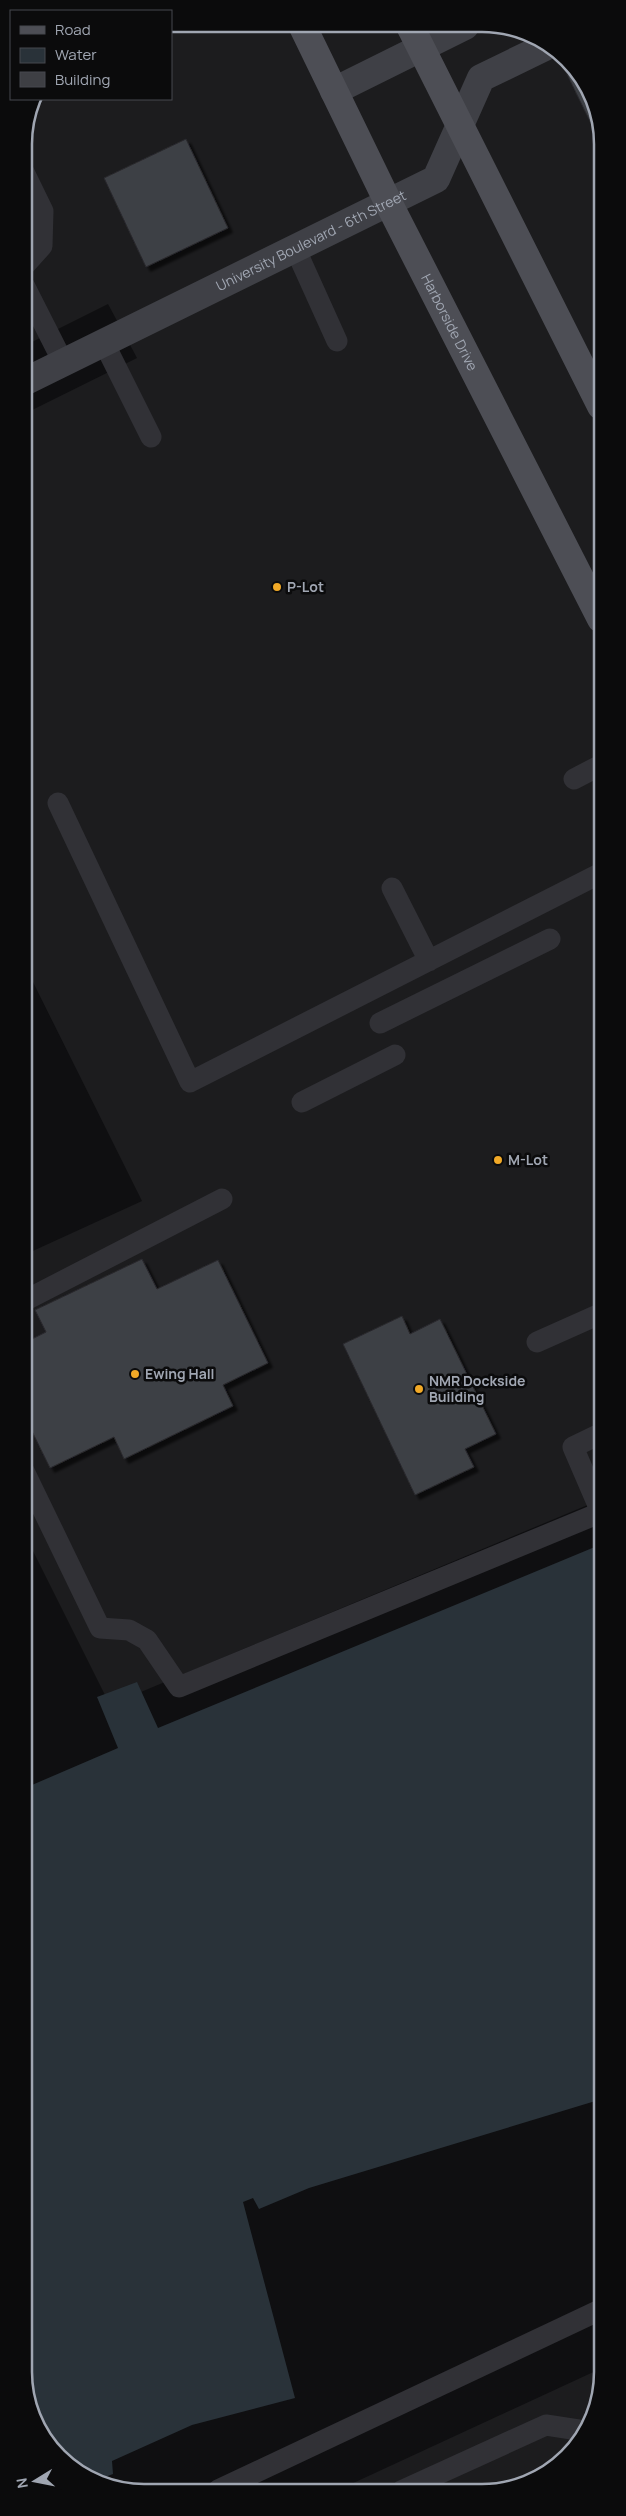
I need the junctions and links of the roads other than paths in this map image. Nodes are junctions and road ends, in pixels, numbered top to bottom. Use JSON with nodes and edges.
{"nodes":[{"id":1,"x":305,"y":32,"type":"edge"},
{"id":2,"x":438,"y":32,"type":"edge"},
{"id":3,"x":415,"y":37,"type":"edge"},
{"id":4,"x":540,"y":49,"type":"edge"},
{"id":5,"x":334,"y":91,"type":"junction"},
{"id":6,"x":460,"y":125,"type":"junction"},
{"id":7,"x":33,"y":190,"type":"edge"},
{"id":8,"x":388,"y":202,"type":"junction"},
{"id":9,"x":295,"y":248,"type":"junction"},
{"id":10,"x":33,"y":256,"type":"edge"},
{"id":11,"x":33,"y":303,"type":"edge"},
{"id":12,"x":337,"y":341,"type":"dead end"},
{"id":13,"x":104,"y":343,"type":"junction"},
{"id":14,"x":63,"y":362,"type":"junction"},
{"id":15,"x":33,"y":377,"type":"edge"},
{"id":16,"x":594,"y":392,"type":"edge"},
{"id":17,"x":151,"y":436,"type":"dead end"},
{"id":18,"x":594,"y":605,"type":"edge"},
{"id":19,"x":594,"y":769,"type":"edge"},
{"id":20,"x":574,"y":779,"type":"dead end"},
{"id":21,"x":58,"y":803,"type":"dead end"},
{"id":22,"x":594,"y":877,"type":"edge"},
{"id":23,"x":392,"y":888,"type":"dead end"},
{"id":24,"x":550,"y":939,"type":"dead end"},
{"id":25,"x":429,"y":961,"type":"junction"},
{"id":26,"x":380,"y":1023,"type":"dead end"},
{"id":27,"x":395,"y":1055,"type":"dead end"},
{"id":28,"x":302,"y":1102,"type":"dead end"},
{"id":29,"x":222,"y":1199,"type":"dead end"},
{"id":30,"x":32,"y":1298,"type":"edge"},
{"id":31,"x":593,"y":1317,"type":"edge"},
{"id":32,"x":537,"y":1342,"type":"dead end"},
{"id":33,"x":593,"y":1437,"type":"edge"},
{"id":34,"x":32,"y":1488,"type":"edge"},
{"id":35,"x":593,"y":1494,"type":"edge"},
{"id":36,"x":593,"y":1515,"type":"edge"},
{"id":37,"x":593,"y":2313,"type":"edge"},
{"id":38,"x":577,"y":2430,"type":"edge"},
{"id":39,"x":231,"y":2484,"type":"edge"},
{"id":40,"x":416,"y":2484,"type":"edge"}],
"edges":[{"from":1,"to":5,"type":"main road","name":"Harborside Drive"},
{"from":2,"to":3,"type":"street"},
{"from":3,"to":5,"type":"street"},
{"from":3,"to":6,"type":"main road"},
{"from":4,"to":6,"type":"street","name":"University Boulevard - 6th Street"},
{"from":5,"to":8,"type":"main road","name":"Harborside Drive"},
{"from":6,"to":8,"type":"street","name":"University Boulevard - 6th Street"},
{"from":6,"to":16,"type":"main road"},
{"from":7,"to":10,"type":"lane"},
{"from":8,"to":9,"type":"street","name":"University Boulevard - 6th Street"},
{"from":8,"to":18,"type":"main road","name":"Harborside Drive"},
{"from":9,"to":12,"type":"lane"},
{"from":9,"to":13,"type":"street","name":"University Boulevard - 6th Street"},
{"from":11,"to":14,"type":"lane"},
{"from":13,"to":14,"type":"street","name":"University Boulevard - 6th Street"},
{"from":13,"to":17,"type":"lane"},
{"from":14,"to":15,"type":"street","name":"University Boulevard - 6th Street"},
{"from":19,"to":20,"type":"lane"},
{"from":21,"to":25,"type":"lane"},
{"from":22,"to":25,"type":"lane"},
{"from":23,"to":25,"type":"lane"},
{"from":24,"to":26,"type":"lane"},
{"from":27,"to":28,"type":"lane"},
{"from":29,"to":30,"type":"lane"},
{"from":31,"to":32,"type":"lane"},
{"from":33,"to":35,"type":"lane"},
{"from":34,"to":36,"type":"lane"},
{"from":37,"to":39,"type":"lane"},
{"from":38,"to":40,"type":"lane"}]}
